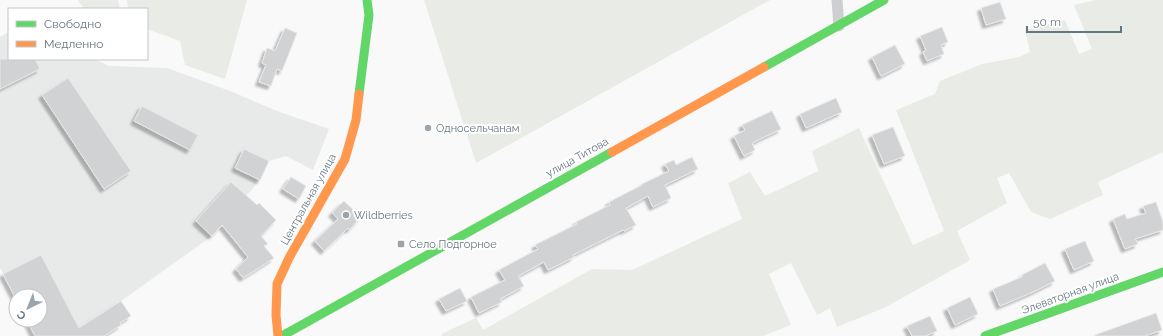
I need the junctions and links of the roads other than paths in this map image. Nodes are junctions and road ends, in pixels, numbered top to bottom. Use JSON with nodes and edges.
{"nodes":[{"id":1,"x":367,"y":0,"type":"edge"},
{"id":2,"x":837,"y":0,"type":"edge"},
{"id":3,"x":884,"y":0,"type":"edge"},
{"id":4,"x":839,"y":26,"type":"junction"},
{"id":5,"x":1163,"y":272,"type":"edge"},
{"id":6,"x":278,"y":336,"type":"edge"},
{"id":7,"x":282,"y":336,"type":"edge"},
{"id":8,"x":985,"y":336,"type":"edge"}],
"edges":[{"from":1,"to":6,"type":"main road","name":"Центральная улица"},
{"from":2,"to":4,"type":"street"},
{"from":3,"to":4,"type":"main road","name":"улица Титова"},
{"from":4,"to":7,"type":"main road","name":"улица Титова"},
{"from":5,"to":8,"type":"main road","name":"Элеваторная улица"}]}
